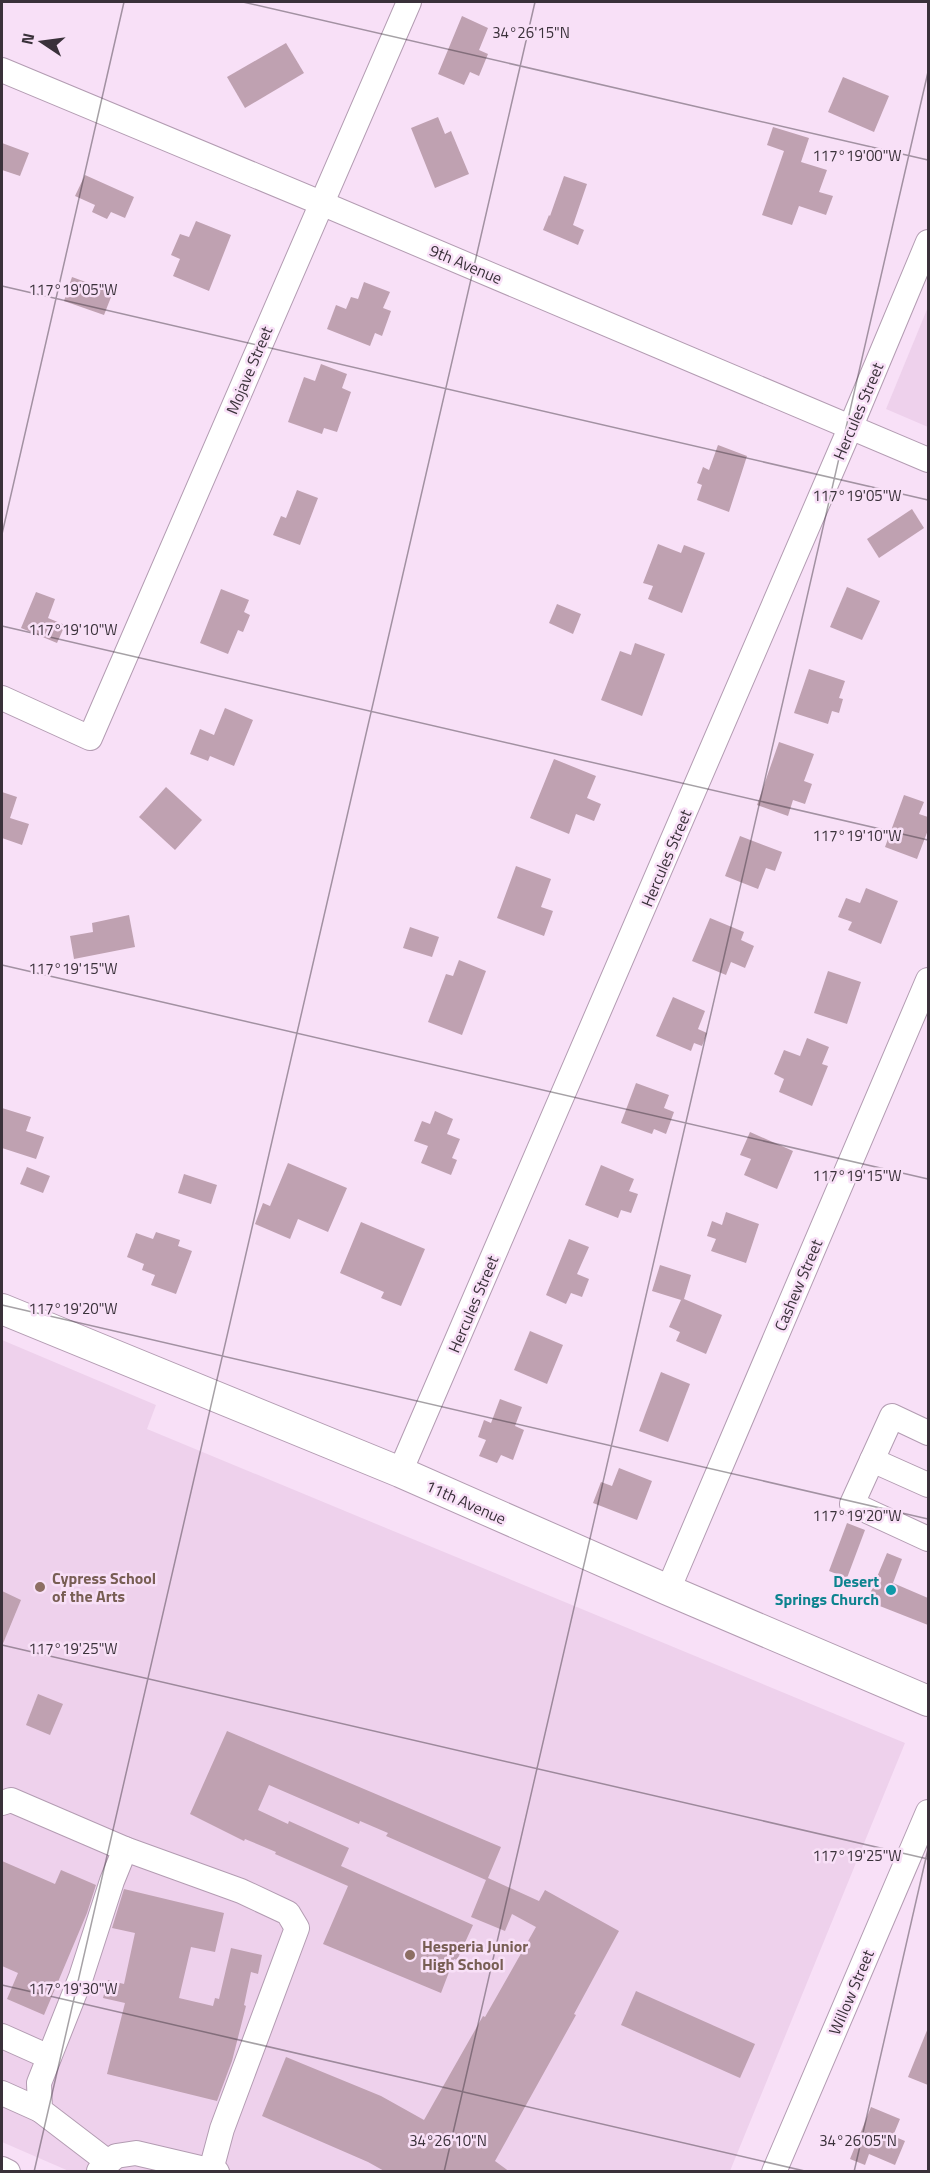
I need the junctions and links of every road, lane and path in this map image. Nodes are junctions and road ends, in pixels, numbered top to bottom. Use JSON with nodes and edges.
{"nodes":[{"id":1,"x":409,"y":2,"type":"edge"},
{"id":2,"x":2,"y":70,"type":"edge"},
{"id":3,"x":321,"y":202,"type":"junction"},
{"id":4,"x":928,"y":242,"type":"edge"},
{"id":5,"x":851,"y":426,"type":"junction"},
{"id":6,"x":928,"y":460,"type":"edge"},
{"id":7,"x":2,"y":698,"type":"edge"},
{"id":8,"x":928,"y":980,"type":"edge"},
{"id":9,"x":2,"y":1308,"type":"edge"},
{"id":10,"x":928,"y":1433,"type":"edge"},
{"id":11,"x":872,"y":1460,"type":"junction"},
{"id":12,"x":400,"y":1472,"type":"junction"},
{"id":13,"x":928,"y":1485,"type":"edge"},
{"id":14,"x":928,"y":1539,"type":"edge"},
{"id":15,"x":668,"y":1590,"type":"junction"},
{"id":16,"x":928,"y":1701,"type":"edge"},
{"id":17,"x":2,"y":1803,"type":"edge"},
{"id":18,"x":928,"y":1812,"type":"edge"},
{"id":19,"x":125,"y":1849,"type":"junction"},
{"id":20,"x":2,"y":2036,"type":"edge"},
{"id":21,"x":49,"y":2057,"type":"junction"},
{"id":22,"x":2,"y":2093,"type":"edge"},
{"id":23,"x":40,"y":2110,"type":"junction"},
{"id":24,"x":104,"y":2167,"type":"edge"},
{"id":25,"x":2,"y":2169,"type":"edge"},
{"id":26,"x":214,"y":2171,"type":"edge"},
{"id":27,"x":8,"y":2172,"type":"edge"},
{"id":28,"x":774,"y":2172,"type":"edge"}],
"edges":[{"from":1,"to":3,"type":"street","name":"Mojave Street"},
{"from":2,"to":3,"type":"street","name":"9th Avenue"},
{"from":3,"to":5,"type":"street","name":"9th Avenue"},
{"from":3,"to":7,"type":"street","name":"Mojave Street"},
{"from":4,"to":5,"type":"street","name":"Hercules Street"},
{"from":5,"to":6,"type":"street","name":"9th Avenue"},
{"from":5,"to":12,"type":"street","name":"Hercules Street"},
{"from":8,"to":15,"type":"street","name":"Cashew Street"},
{"from":9,"to":12,"type":"main road","name":"11th Avenue"},
{"from":10,"to":11,"type":"street"},
{"from":11,"to":13,"type":"street"},
{"from":11,"to":14,"type":"street"},
{"from":12,"to":15,"type":"main road","name":"11th Avenue"},
{"from":15,"to":16,"type":"main road","name":"11th Avenue"},
{"from":17,"to":19,"type":"street"},
{"from":18,"to":28,"type":"street","name":"Willow Street"},
{"from":19,"to":21,"type":"street"},
{"from":19,"to":26,"type":"street"},
{"from":20,"to":21,"type":"street"},
{"from":21,"to":23,"type":"street"},
{"from":22,"to":23,"type":"street"},
{"from":23,"to":24,"type":"street"},
{"from":24,"to":26,"type":"street"},
{"from":25,"to":27,"type":"street"}]}
